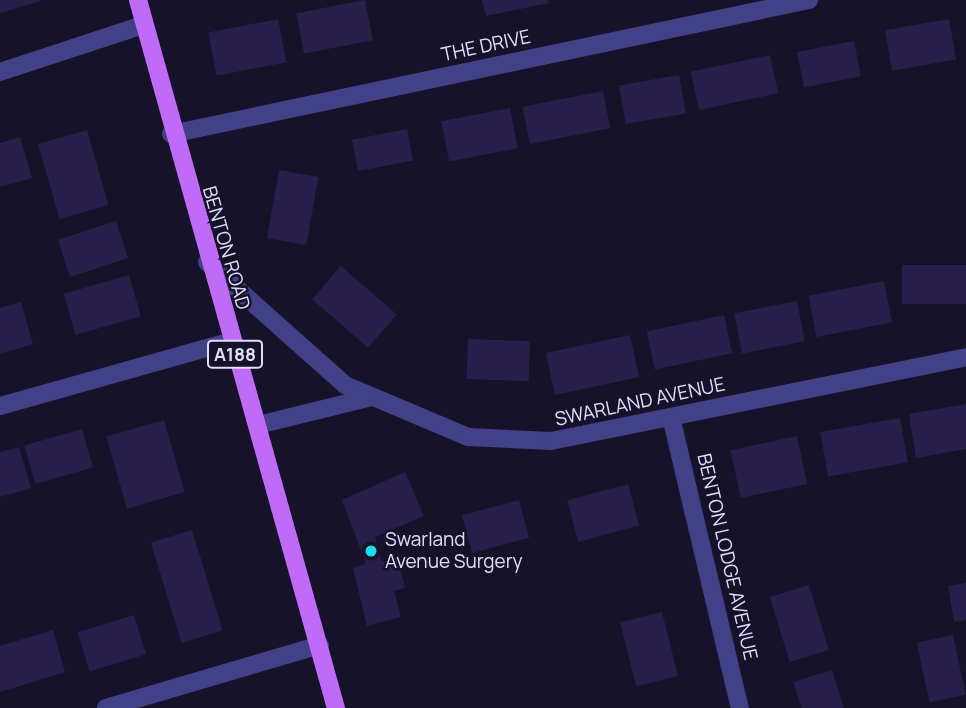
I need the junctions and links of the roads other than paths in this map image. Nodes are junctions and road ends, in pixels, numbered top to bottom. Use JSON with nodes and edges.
{"nodes":[{"id":1,"x":138,"y":0,"type":"edge"},
{"id":2,"x":809,"y":0,"type":"edge"},
{"id":3,"x":143,"y":25,"type":"junction"},
{"id":4,"x":0,"y":72,"type":"edge"},
{"id":5,"x":171,"y":134,"type":"junction"},
{"id":6,"x":208,"y":262,"type":"junction"},
{"id":7,"x":231,"y":341,"type":"junction"},
{"id":8,"x":966,"y":357,"type":"edge"},
{"id":9,"x":368,"y":398,"type":"junction"},
{"id":10,"x":0,"y":407,"type":"edge"},
{"id":11,"x":671,"y":416,"type":"junction"},
{"id":12,"x":258,"y":425,"type":"junction"},
{"id":13,"x":320,"y":645,"type":"junction"},
{"id":14,"x":106,"y":708,"type":"edge"},
{"id":15,"x":336,"y":708,"type":"edge"},
{"id":16,"x":740,"y":708,"type":"edge"}],
"edges":[{"from":1,"to":3,"type":"main road","name":"BENTON ROAD","number":"A188"},
{"from":2,"to":5,"type":"street","name":"THE DRIVE"},
{"from":3,"to":4,"type":"street"},
{"from":3,"to":5,"type":"main road","name":"BENTON ROAD","number":"A188"},
{"from":5,"to":6,"type":"main road","name":"BENTON ROAD","number":"A188"},
{"from":6,"to":7,"type":"main road","name":"BENTON ROAD","number":"A188"},
{"from":6,"to":9,"type":"street","name":"SWARLAND AVENUE"},
{"from":7,"to":10,"type":"street"},
{"from":7,"to":12,"type":"main road","name":"BENTON ROAD","number":"A188"},
{"from":8,"to":11,"type":"street","name":"SWARLAND AVENUE"},
{"from":9,"to":11,"type":"street","name":"SWARLAND AVENUE"},
{"from":9,"to":12,"type":"street"},
{"from":11,"to":16,"type":"street","name":"BENTON LODGE AVENUE"},
{"from":12,"to":13,"type":"main road","name":"BENTON ROAD","number":"A188"},
{"from":13,"to":14,"type":"street"},
{"from":13,"to":15,"type":"main road","name":"BENTON ROAD","number":"A188"}]}
